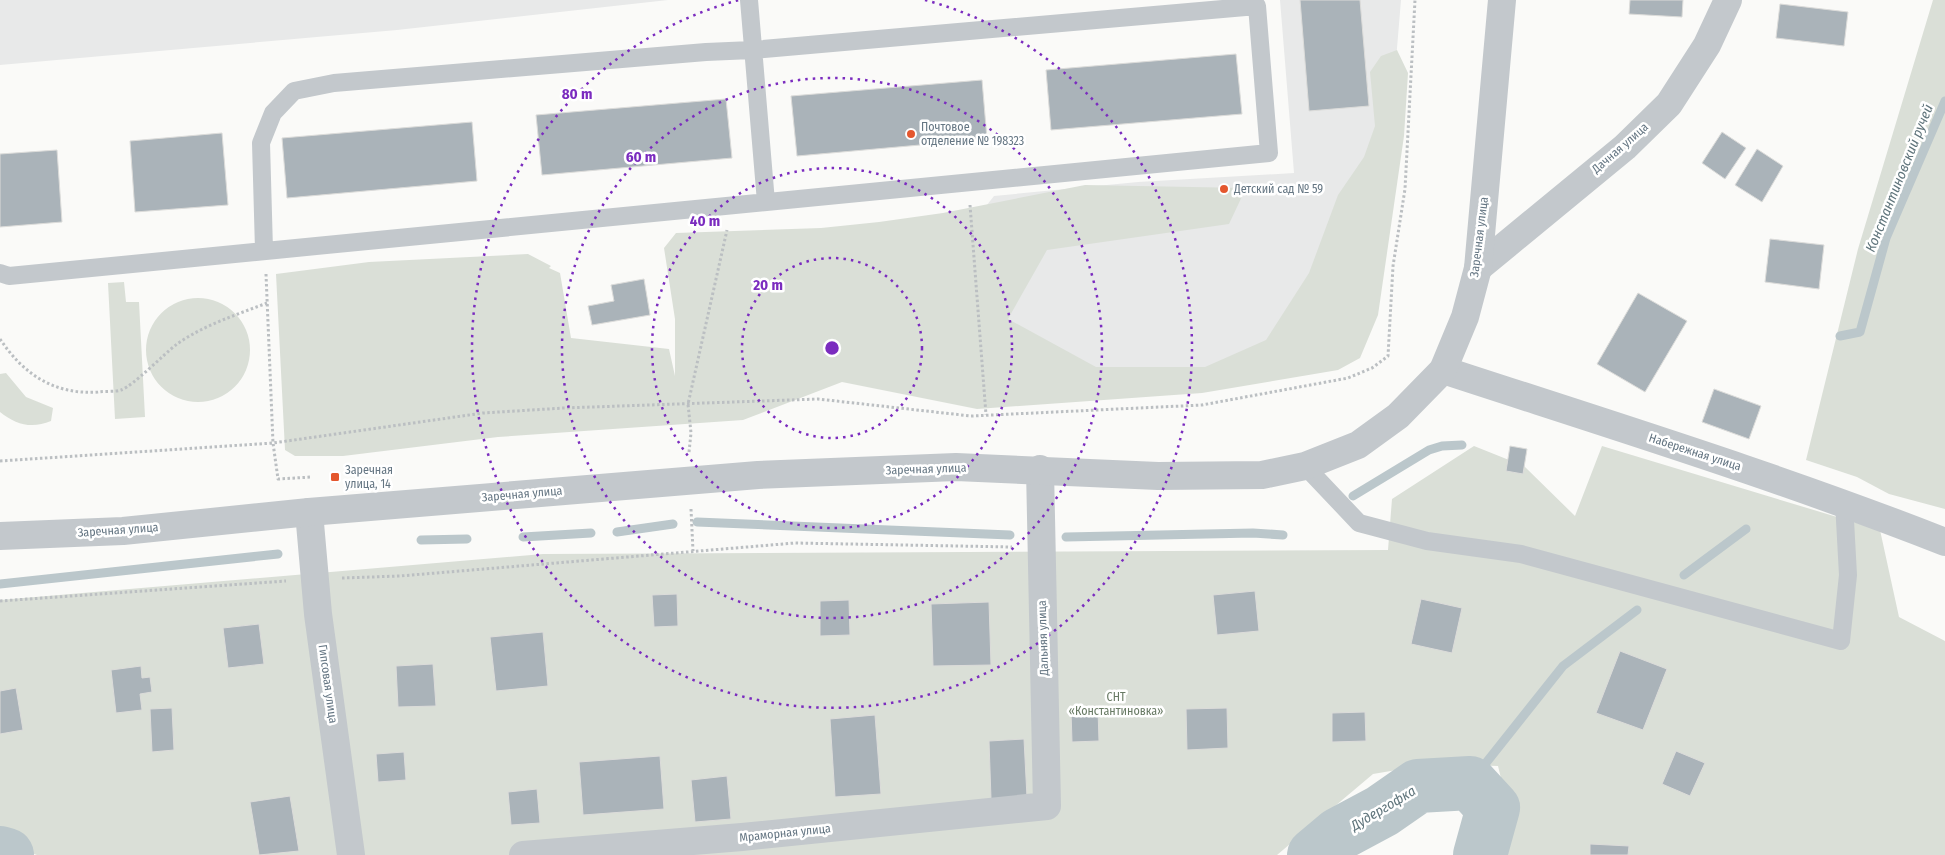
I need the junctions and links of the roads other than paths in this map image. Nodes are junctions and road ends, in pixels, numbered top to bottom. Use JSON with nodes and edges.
{"nodes":[{"id":1,"x":750,"y":0,"type":"edge"},
{"id":2,"x":1502,"y":0,"type":"edge"},
{"id":3,"x":1728,"y":0,"type":"edge"},
{"id":4,"x":752,"y":50,"type":"junction"},
{"id":5,"x":766,"y":202,"type":"junction"},
{"id":6,"x":264,"y":250,"type":"junction"},
{"id":7,"x":1478,"y":268,"type":"junction"},
{"id":8,"x":0,"y":273,"type":"edge"},
{"id":9,"x":1443,"y":370,"type":"junction"},
{"id":10,"x":1305,"y":466,"type":"junction"},
{"id":11,"x":1040,"y":469,"type":"junction"},
{"id":12,"x":1844,"y":502,"type":"junction"},
{"id":13,"x":310,"y":512,"type":"junction"},
{"id":14,"x":0,"y":536,"type":"edge"},
{"id":15,"x":1945,"y":542,"type":"edge"},
{"id":16,"x":1048,"y":806,"type":"joint"},
{"id":17,"x":351,"y":855,"type":"edge"},
{"id":18,"x":523,"y":855,"type":"edge"}],
"edges":[{"from":1,"to":4,"type":"lane"},
{"from":2,"to":7,"type":"street","name":"Заречная улица"},
{"from":3,"to":7,"type":"street","name":"Дачная улица"},
{"from":4,"to":5,"type":"lane"},
{"from":4,"to":5,"type":"lane"},
{"from":4,"to":6,"type":"lane"},
{"from":5,"to":6,"type":"lane"},
{"from":6,"to":8,"type":"lane"},
{"from":7,"to":9,"type":"street","name":"Заречная улица"},
{"from":9,"to":10,"type":"street","name":"Заречная улица"},
{"from":9,"to":12,"type":"street","name":"Набережная улица"},
{"from":10,"to":11,"type":"street","name":"Заречная улица"},
{"from":10,"to":12,"type":"lane"},
{"from":11,"to":13,"type":"street","name":"Заречная улица"},
{"from":11,"to":16,"type":"street","name":"Дальняя улица"},
{"from":12,"to":15,"type":"street","name":"Набережная улица"},
{"from":13,"to":14,"type":"street","name":"Заречная улица"},
{"from":13,"to":17,"type":"street","name":"Гипсовая улица"},
{"from":16,"to":18,"type":"street","name":"Мраморная улица"}]}
